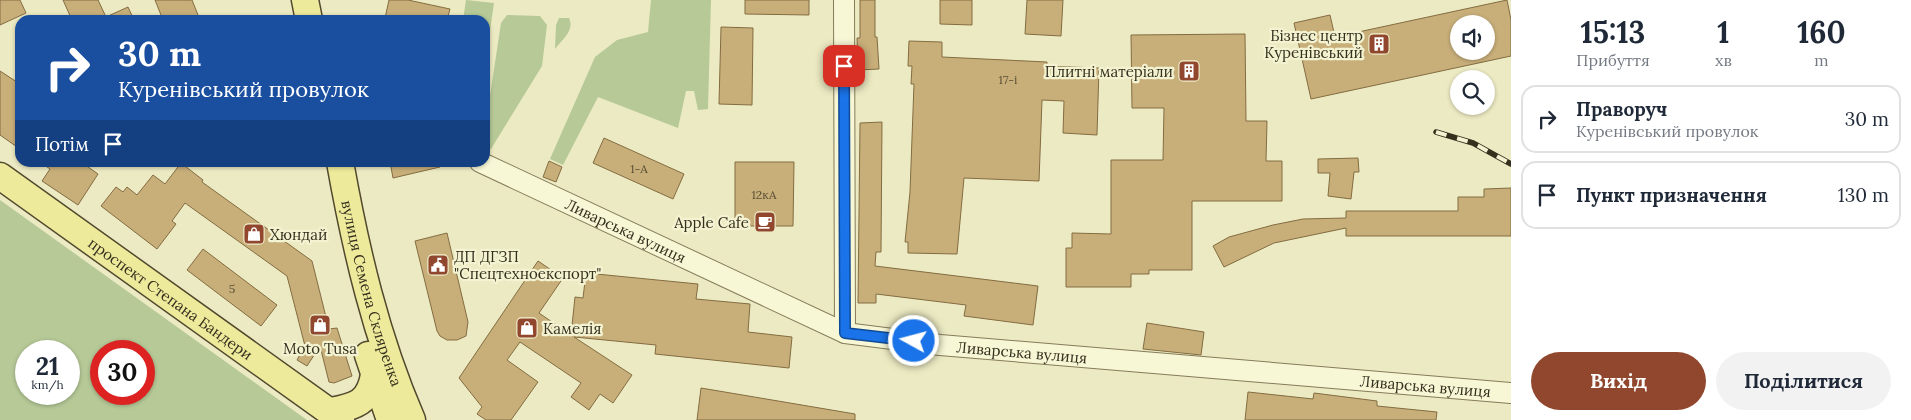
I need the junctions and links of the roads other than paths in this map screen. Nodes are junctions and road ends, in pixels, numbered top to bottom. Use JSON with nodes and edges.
{"nodes":[{"id":1,"x":289,"y":0,"type":"edge"},
{"id":2,"x":305,"y":0,"type":"edge"},
{"id":3,"x":844,"y":0,"type":"edge"},
{"id":4,"x":292,"y":15,"type":"edge"},
{"id":5,"x":308,"y":15,"type":"edge"},
{"id":6,"x":322,"y":167,"type":"edge"},
{"id":7,"x":341,"y":167,"type":"edge"},
{"id":8,"x":490,"y":167,"type":"edge"},
{"id":9,"x":0,"y":176,"type":"edge"},
{"id":10,"x":845,"y":333,"type":"junction"},
{"id":11,"x":374,"y":375,"type":"junction"},
{"id":12,"x":1511,"y":393,"type":"edge"},
{"id":13,"x":336,"y":416,"type":"edge"},
{"id":14,"x":390,"y":420,"type":"edge"},
{"id":15,"x":412,"y":420,"type":"edge"}],
"edges":[{"from":1,"to":4,"type":"main road"},
{"from":2,"to":5,"type":"main road"},
{"from":3,"to":10,"type":"street"},
{"from":6,"to":11,"type":"main road","name":"вулиця Семена Скляренка"},
{"from":7,"to":15,"type":"main road","name":"вулиця Семена Скляренка"},
{"from":8,"to":10,"type":"street","name":"Ливарська вулиця"},
{"from":9,"to":13,"type":"main road","name":"проспект Степана Бандери"},
{"from":10,"to":12,"type":"street","name":"Ливарська вулиця"},
{"from":11,"to":13,"type":"main road"},
{"from":11,"to":14,"type":"main road","name":"вулиця Семена Скляренка"}]}
